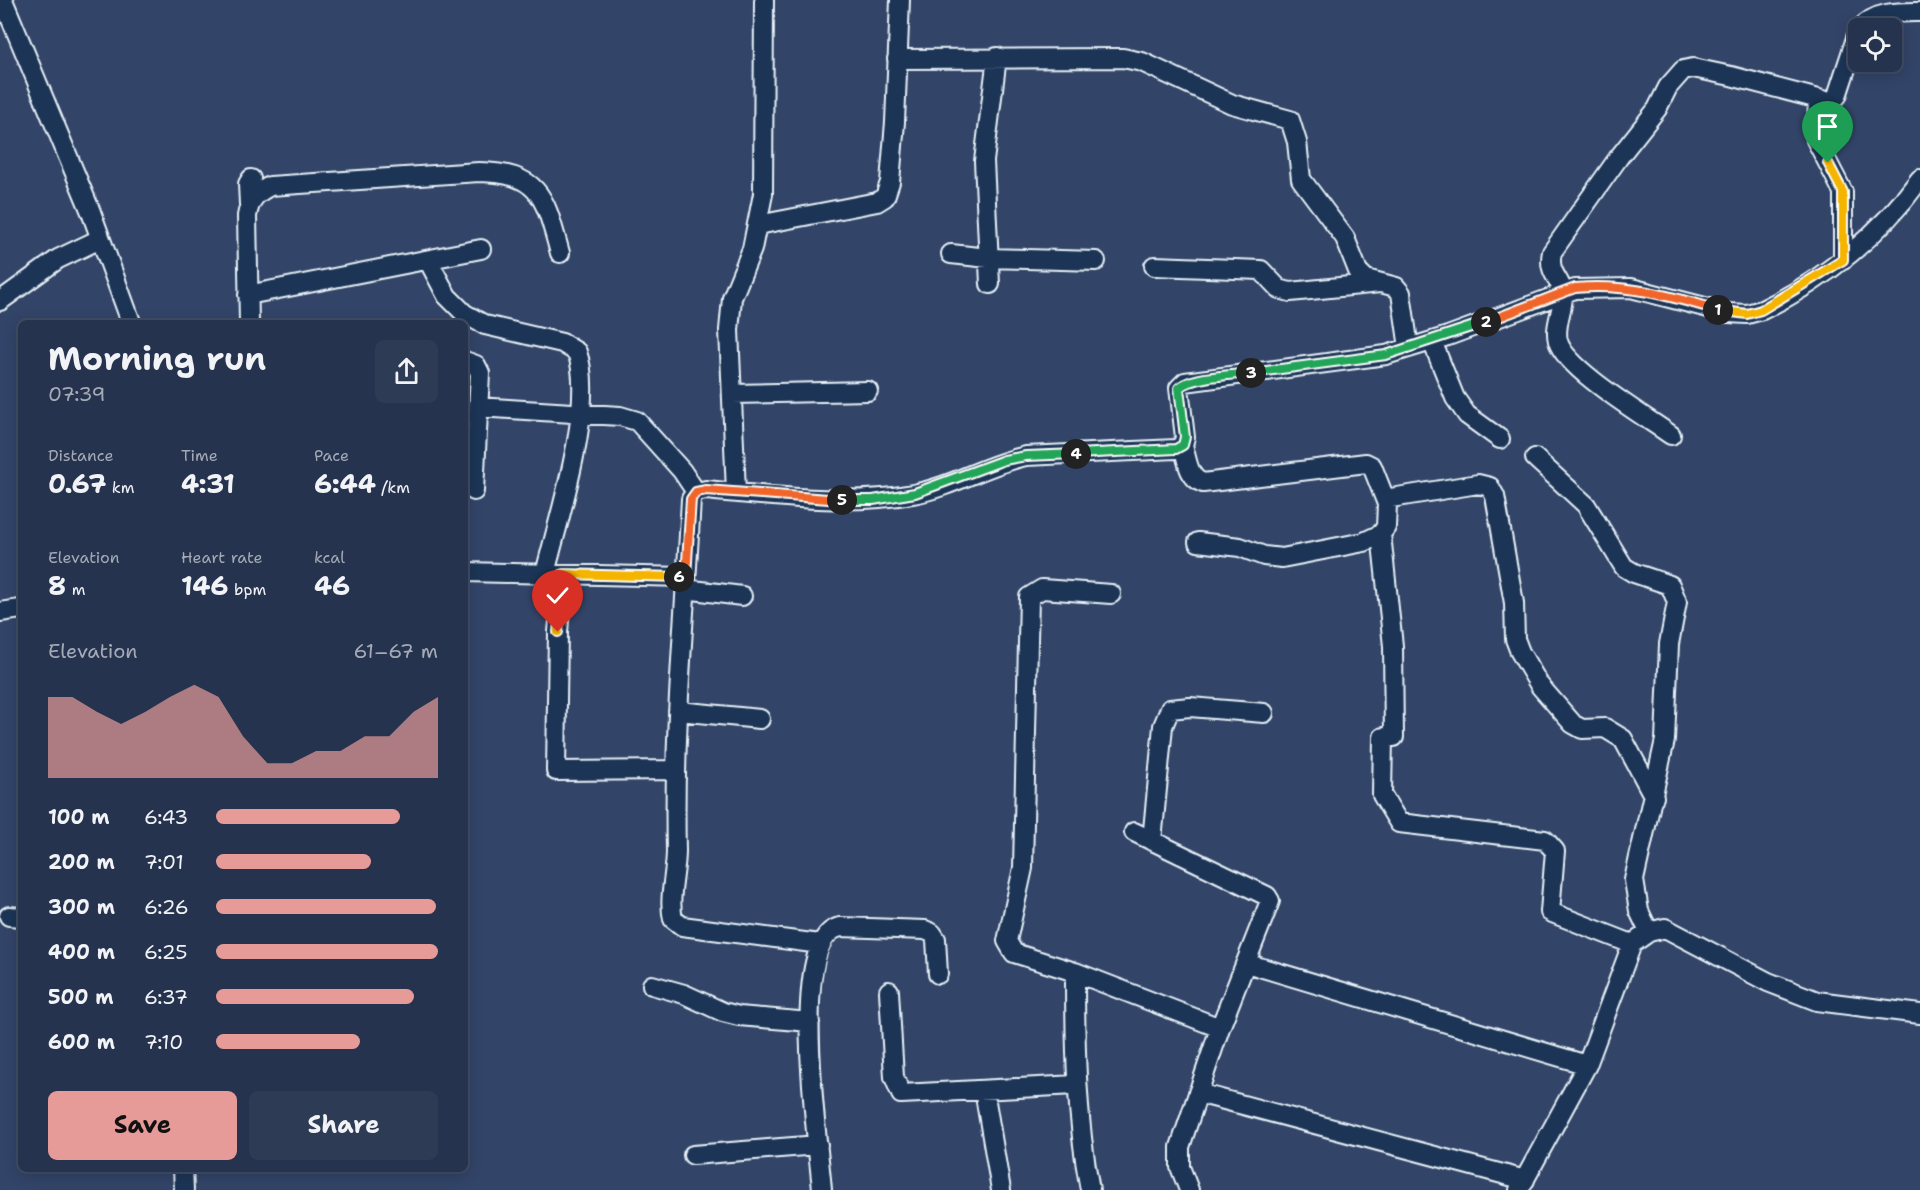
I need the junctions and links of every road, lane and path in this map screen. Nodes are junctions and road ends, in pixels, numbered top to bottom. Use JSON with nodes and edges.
{"nodes":[{"id":1,"x":3,"y":0,"type":"edge"},
{"id":2,"x":764,"y":0,"type":"edge"},
{"id":3,"x":900,"y":0,"type":"edge"},
{"id":4,"x":1920,"y":12,"type":"edge"},
{"id":5,"x":1874,"y":18,"type":"edge"},
{"id":6,"x":998,"y":57,"type":"junction"},
{"id":7,"x":897,"y":59,"type":"junction"},
{"id":8,"x":1848,"y":64,"type":"edge"},
{"id":9,"x":1818,"y":101,"type":"junction"},
{"id":10,"x":251,"y":179,"type":"dead end"},
{"id":11,"x":1920,"y":179,"type":"edge"},
{"id":12,"x":249,"y":204,"type":"junction"},
{"id":13,"x":758,"y":225,"type":"junction"},
{"id":14,"x":100,"y":239,"type":"junction"},
{"id":15,"x":481,"y":249,"type":"dead end"},
{"id":16,"x":560,"y":254,"type":"dead end"},
{"id":17,"x":951,"y":254,"type":"dead end"},
{"id":18,"x":988,"y":258,"type":"junction"},
{"id":19,"x":428,"y":260,"type":"junction"},
{"id":20,"x":1843,"y":260,"type":"junction"},
{"id":21,"x":1096,"y":261,"type":"dead end"},
{"id":22,"x":1154,"y":266,"type":"dead end"},
{"id":23,"x":1383,"y":283,"type":"junction"},
{"id":24,"x":990,"y":284,"type":"dead end"},
{"id":25,"x":248,"y":295,"type":"junction"},
{"id":26,"x":1557,"y":296,"type":"junction"},
{"id":27,"x":0,"y":301,"type":"edge"},
{"id":28,"x":130,"y":320,"type":"edge"},
{"id":29,"x":249,"y":320,"type":"edge"},
{"id":30,"x":1440,"y":339,"type":"junction"},
{"id":31,"x":1409,"y":348,"type":"junction"},
{"id":32,"x":468,"y":363,"type":"edge"},
{"id":33,"x":868,"y":391,"type":"dead end"},
{"id":34,"x":732,"y":394,"type":"junction"},
{"id":35,"x":478,"y":407,"type":"junction"},
{"id":36,"x":582,"y":414,"type":"junction"},
{"id":37,"x":1671,"y":435,"type":"dead end"},
{"id":38,"x":1500,"y":439,"type":"dead end"},
{"id":39,"x":1183,"y":445,"type":"junction"},
{"id":40,"x":1535,"y":458,"type":"dead end"},
{"id":41,"x":474,"y":491,"type":"dead end"},
{"id":42,"x":696,"y":492,"type":"junction"},
{"id":43,"x":736,"y":492,"type":"junction"},
{"id":44,"x":1387,"y":504,"type":"junction"},
{"id":45,"x":1381,"y":534,"type":"junction"},
{"id":46,"x":1198,"y":542,"type":"dead end"},
{"id":47,"x":468,"y":572,"type":"edge"},
{"id":48,"x":554,"y":574,"type":"junction"},
{"id":49,"x":686,"y":583,"type":"junction"},
{"id":50,"x":1112,"y":594,"type":"dead end"},
{"id":51,"x":742,"y":596,"type":"dead end"},
{"id":52,"x":18,"y":609,"type":"edge"},
{"id":53,"x":0,"y":612,"type":"edge"},
{"id":54,"x":678,"y":711,"type":"junction"},
{"id":55,"x":1264,"y":713,"type":"dead end"},
{"id":56,"x":760,"y":719,"type":"dead end"},
{"id":57,"x":674,"y":770,"type":"junction"},
{"id":58,"x":1654,"y":797,"type":"junction"},
{"id":59,"x":1134,"y":832,"type":"dead end"},
{"id":60,"x":1152,"y":841,"type":"junction"},
{"id":61,"x":1657,"y":930,"type":"junction"},
{"id":62,"x":820,"y":944,"type":"junction"},
{"id":63,"x":1632,"y":944,"type":"junction"},
{"id":64,"x":1246,"y":963,"type":"junction"},
{"id":65,"x":1075,"y":972,"type":"junction"},
{"id":66,"x":938,"y":974,"type":"dead end"},
{"id":67,"x":652,"y":985,"type":"dead end"},
{"id":68,"x":890,"y":991,"type":"dead end"},
{"id":69,"x":1920,"y":1014,"type":"edge"},
{"id":70,"x":810,"y":1022,"type":"junction"},
{"id":71,"x":1220,"y":1028,"type":"junction"},
{"id":72,"x":1587,"y":1065,"type":"junction"},
{"id":73,"x":1076,"y":1085,"type":"junction"},
{"id":74,"x":984,"y":1090,"type":"junction"},
{"id":75,"x":1198,"y":1093,"type":"junction"},
{"id":76,"x":818,"y":1145,"type":"junction"},
{"id":77,"x":693,"y":1155,"type":"dead end"},
{"id":78,"x":183,"y":1172,"type":"edge"},
{"id":79,"x":1522,"y":1185,"type":"edge"},
{"id":80,"x":184,"y":1190,"type":"edge"},
{"id":81,"x":822,"y":1190,"type":"edge"},
{"id":82,"x":1001,"y":1190,"type":"edge"},
{"id":83,"x":1090,"y":1190,"type":"edge"},
{"id":84,"x":1189,"y":1190,"type":"edge"}],
"edges":[{"from":1,"to":14,"type":"street"},
{"from":2,"to":13,"type":"street"},
{"from":3,"to":7,"type":"street"},
{"from":4,"to":5,"type":"street"},
{"from":6,"to":7,"type":"street"},
{"from":6,"to":18,"type":"street"},
{"from":6,"to":23,"type":"street"},
{"from":7,"to":13,"type":"street"},
{"from":8,"to":9,"type":"street"},
{"from":9,"to":20,"type":"street"},
{"from":9,"to":26,"type":"street"},
{"from":10,"to":12,"type":"street"},
{"from":11,"to":20,"type":"street"},
{"from":12,"to":16,"type":"street"},
{"from":12,"to":25,"type":"street"},
{"from":13,"to":34,"type":"street"},
{"from":14,"to":27,"type":"street"},
{"from":14,"to":28,"type":"street"},
{"from":15,"to":19,"type":"street"},
{"from":17,"to":18,"type":"street"},
{"from":18,"to":21,"type":"street"},
{"from":18,"to":24,"type":"street"},
{"from":19,"to":25,"type":"street"},
{"from":19,"to":36,"type":"street"},
{"from":20,"to":26,"type":"street"},
{"from":22,"to":23,"type":"street"},
{"from":23,"to":31,"type":"street"},
{"from":25,"to":29,"type":"street"},
{"from":26,"to":30,"type":"street"},
{"from":26,"to":37,"type":"street"},
{"from":30,"to":31,"type":"street"},
{"from":30,"to":38,"type":"street"},
{"from":31,"to":39,"type":"street"},
{"from":32,"to":35,"type":"street"},
{"from":33,"to":34,"type":"street"},
{"from":34,"to":43,"type":"street"},
{"from":35,"to":36,"type":"street"},
{"from":35,"to":41,"type":"street"},
{"from":36,"to":42,"type":"street"},
{"from":36,"to":48,"type":"street"},
{"from":39,"to":43,"type":"street"},
{"from":39,"to":44,"type":"street"},
{"from":40,"to":58,"type":"street"},
{"from":42,"to":43,"type":"street"},
{"from":42,"to":49,"type":"street"},
{"from":44,"to":45,"type":"street"},
{"from":44,"to":58,"type":"street"},
{"from":45,"to":46,"type":"street"},
{"from":45,"to":63,"type":"street"},
{"from":47,"to":48,"type":"street"},
{"from":48,"to":49,"type":"street"},
{"from":48,"to":57,"type":"street"},
{"from":49,"to":51,"type":"street"},
{"from":49,"to":54,"type":"street"},
{"from":50,"to":65,"type":"street"},
{"from":52,"to":53,"type":"street"},
{"from":54,"to":56,"type":"street"},
{"from":54,"to":57,"type":"street"},
{"from":55,"to":60,"type":"street"},
{"from":57,"to":62,"type":"street"},
{"from":58,"to":61,"type":"street"},
{"from":59,"to":60,"type":"street"},
{"from":60,"to":64,"type":"street"},
{"from":61,"to":63,"type":"street"},
{"from":61,"to":69,"type":"street"},
{"from":62,"to":66,"type":"street"},
{"from":62,"to":70,"type":"street"},
{"from":63,"to":72,"type":"street"},
{"from":64,"to":71,"type":"street"},
{"from":64,"to":72,"type":"street"},
{"from":65,"to":71,"type":"street"},
{"from":65,"to":73,"type":"street"},
{"from":67,"to":70,"type":"street"},
{"from":68,"to":74,"type":"street"},
{"from":70,"to":76,"type":"street"},
{"from":71,"to":75,"type":"street"},
{"from":72,"to":79,"type":"street"},
{"from":73,"to":74,"type":"street"},
{"from":73,"to":83,"type":"street"},
{"from":74,"to":82,"type":"street"},
{"from":75,"to":79,"type":"street"},
{"from":75,"to":84,"type":"street"},
{"from":76,"to":77,"type":"street"},
{"from":76,"to":81,"type":"street"},
{"from":78,"to":80,"type":"street"}]}
